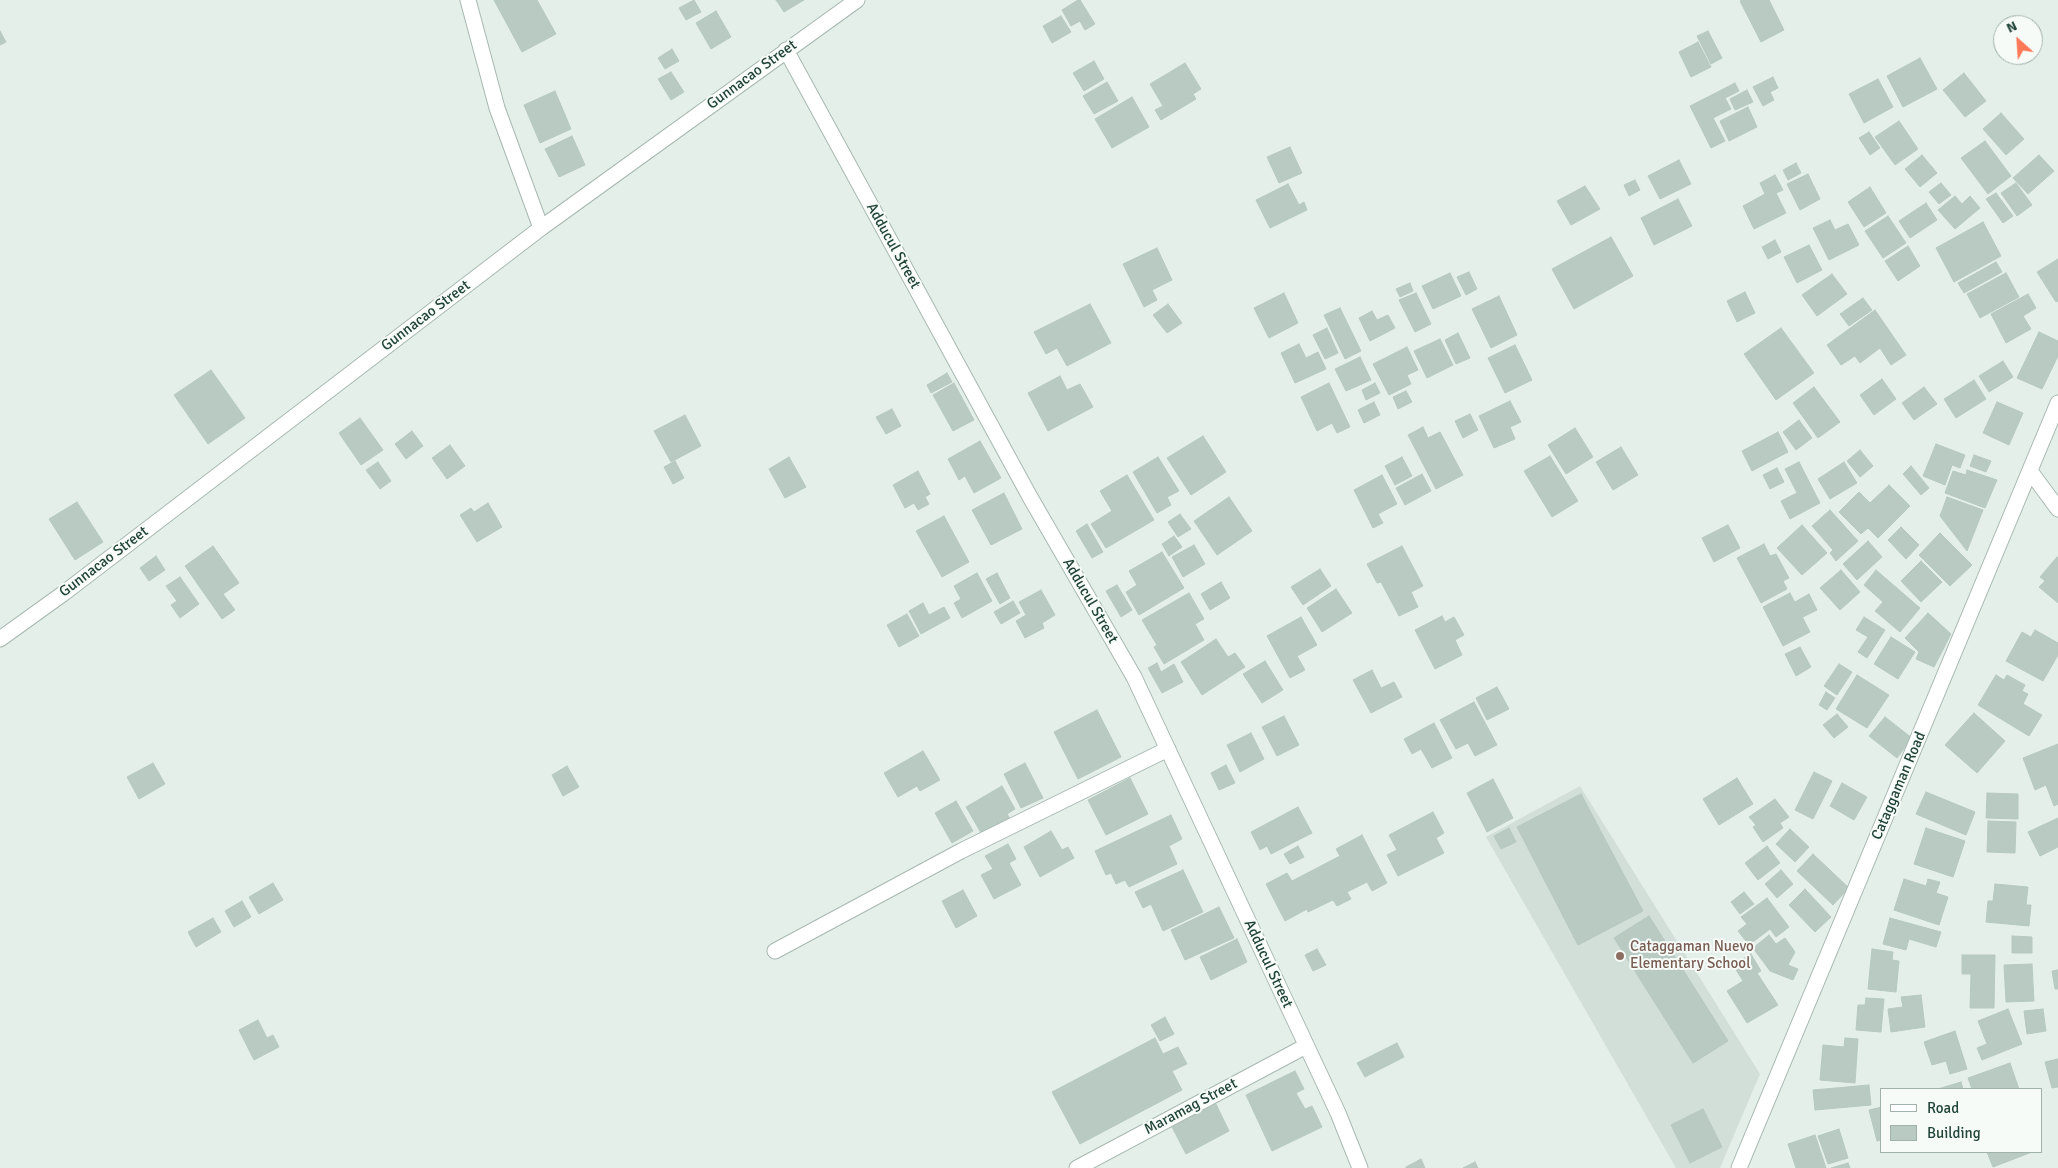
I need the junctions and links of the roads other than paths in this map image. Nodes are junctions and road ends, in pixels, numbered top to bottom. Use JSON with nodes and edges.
{"nodes":[{"id":1,"x":468,"y":0,"type":"edge"},
{"id":2,"x":857,"y":0,"type":"edge"},
{"id":3,"x":786,"y":50,"type":"junction"},
{"id":4,"x":541,"y":228,"type":"junction"},
{"id":5,"x":2058,"y":403,"type":"edge"},
{"id":6,"x":2030,"y":471,"type":"junction"},
{"id":7,"x":2058,"y":509,"type":"edge"},
{"id":8,"x":0,"y":639,"type":"edge"},
{"id":9,"x":1168,"y":749,"type":"junction"},
{"id":10,"x":775,"y":951,"type":"dead end"},
{"id":11,"x":1306,"y":1046,"type":"junction"},
{"id":12,"x":1076,"y":1168,"type":"edge"},
{"id":13,"x":1360,"y":1168,"type":"edge"},
{"id":14,"x":1740,"y":1168,"type":"edge"}],
"edges":[{"from":1,"to":4,"type":"street"},
{"from":2,"to":3,"type":"street","name":"Gunnacao Street"},
{"from":3,"to":4,"type":"street","name":"Gunnacao Street"},
{"from":3,"to":9,"type":"street","name":"Adducul Street"},
{"from":4,"to":8,"type":"street","name":"Gunnacao Street"},
{"from":5,"to":6,"type":"street","name":"Cataggaman Road"},
{"from":6,"to":7,"type":"street"},
{"from":6,"to":14,"type":"street","name":"Cataggaman Road"},
{"from":9,"to":10,"type":"street"},
{"from":9,"to":11,"type":"street","name":"Adducul Street"},
{"from":11,"to":12,"type":"street","name":"Maramag Street"},
{"from":11,"to":13,"type":"street","name":"Adducul Street"}]}
